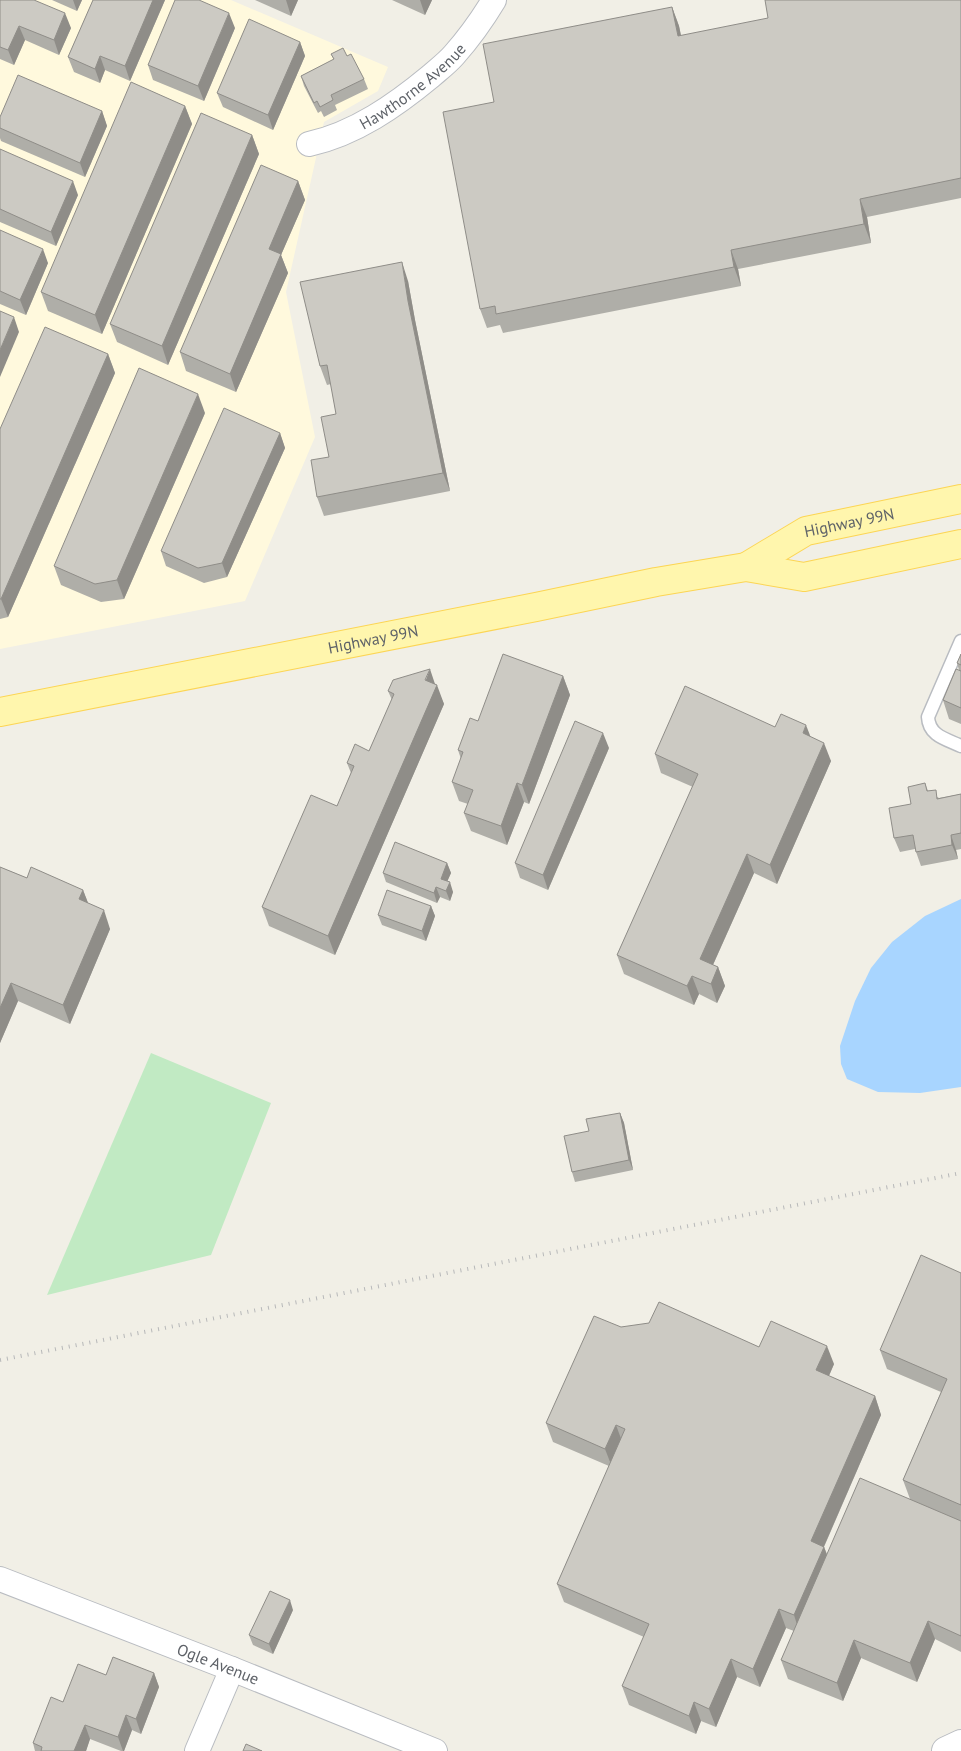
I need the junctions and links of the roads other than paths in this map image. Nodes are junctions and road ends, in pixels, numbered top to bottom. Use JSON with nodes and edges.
{"nodes":[{"id":1,"x":494,"y":0,"type":"edge"},
{"id":2,"x":309,"y":144,"type":"dead end"},
{"id":3,"x":961,"y":499,"type":"edge"},
{"id":4,"x":961,"y":544,"type":"edge"},
{"id":5,"x":746,"y":567,"type":"junction"},
{"id":6,"x":961,"y":642,"type":"edge"},
{"id":7,"x":0,"y":712,"type":"edge"},
{"id":8,"x":961,"y":746,"type":"edge"},
{"id":9,"x":0,"y":1579,"type":"edge"},
{"id":10,"x":232,"y":1669,"type":"junction"},
{"id":11,"x":961,"y":1744,"type":"edge"},
{"id":12,"x":197,"y":1751,"type":"edge"},
{"id":13,"x":435,"y":1751,"type":"edge"},
{"id":14,"x":946,"y":1751,"type":"edge"}],
"edges":[{"from":1,"to":2,"type":"street","name":"Hawthorne Avenue"},
{"from":3,"to":5,"type":"main road","name":"Highway 99N"},
{"from":4,"to":5,"type":"main road","name":"Highway 99N"},
{"from":5,"to":7,"type":"main road","name":"Highway 99N"},
{"from":6,"to":8,"type":"lane"},
{"from":9,"to":10,"type":"street","name":"Ogle Avenue"},
{"from":10,"to":12,"type":"street"},
{"from":10,"to":13,"type":"street","name":"Ogle Avenue"},
{"from":11,"to":14,"type":"street"}]}
